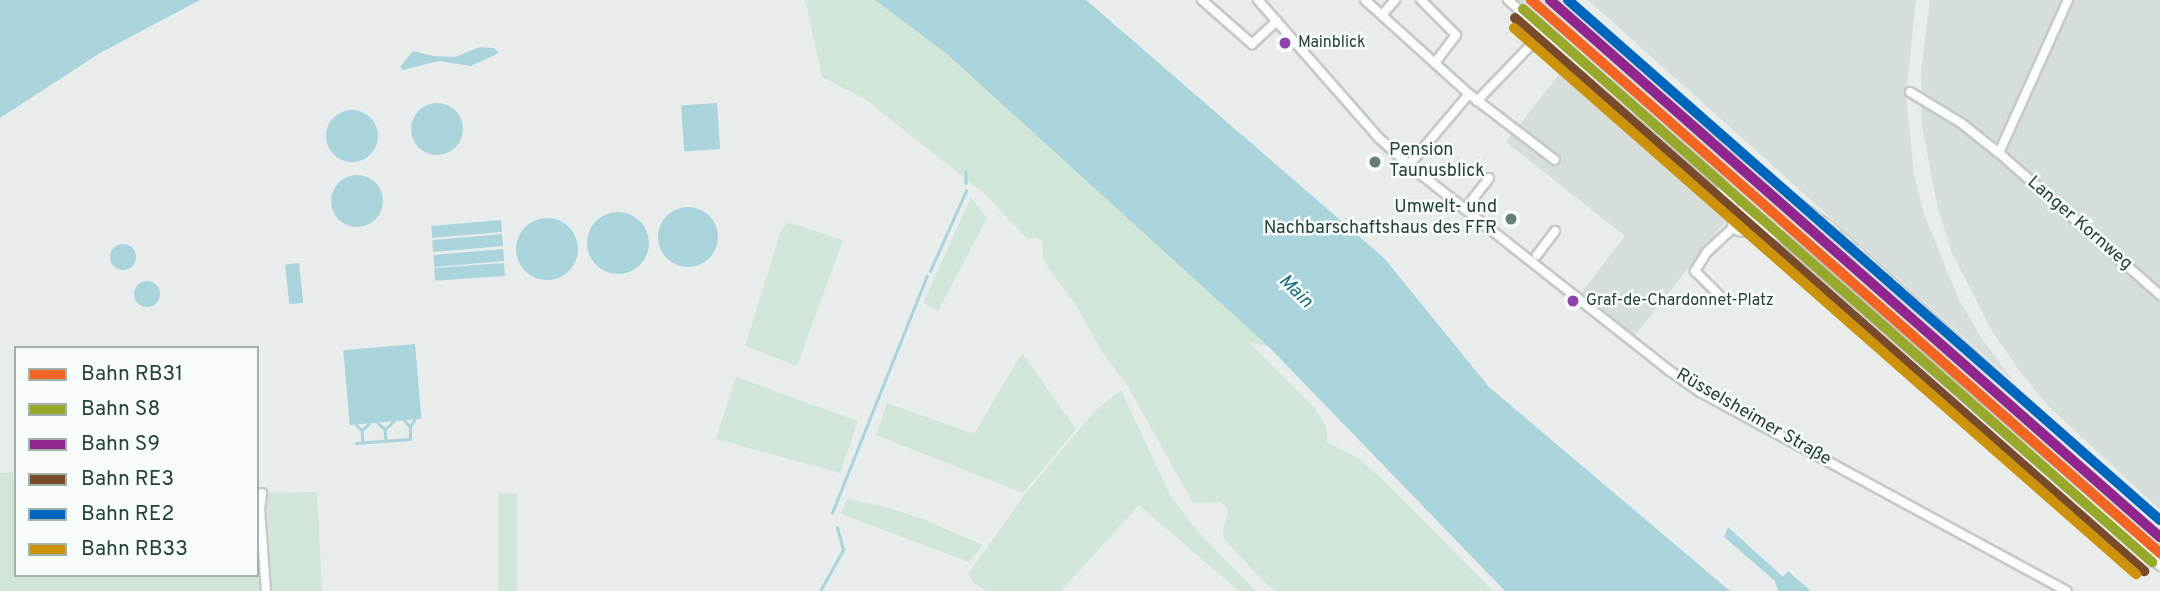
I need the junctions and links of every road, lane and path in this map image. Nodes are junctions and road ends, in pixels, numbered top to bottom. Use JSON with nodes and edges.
{"nodes":[{"id":1,"x":1202,"y":0,"type":"edge"},
{"id":2,"x":1258,"y":0,"type":"edge"},
{"id":3,"x":1365,"y":0,"type":"edge"},
{"id":4,"x":1395,"y":0,"type":"edge"},
{"id":5,"x":1421,"y":0,"type":"edge"},
{"id":6,"x":1508,"y":0,"type":"edge"},
{"id":7,"x":2068,"y":0,"type":"edge"},
{"id":8,"x":1382,"y":15,"type":"junction"},
{"id":9,"x":1277,"y":21,"type":"junction"},
{"id":10,"x":1529,"y":47,"type":"dead end"},
{"id":11,"x":1435,"y":63,"type":"junction"},
{"id":12,"x":1910,"y":92,"type":"dead end"},
{"id":13,"x":1469,"y":94,"type":"junction"},
{"id":14,"x":1477,"y":101,"type":"junction"},
{"id":15,"x":1999,"y":153,"type":"junction"},
{"id":16,"x":1555,"y":160,"type":"dead end"},
{"id":17,"x":1409,"y":166,"type":"junction"},
{"id":18,"x":1489,"y":178,"type":"dead end"},
{"id":19,"x":1465,"y":209,"type":"junction"},
{"id":20,"x":1736,"y":212,"type":"junction"},
{"id":21,"x":1755,"y":223,"type":"junction"},
{"id":22,"x":1734,"y":228,"type":"junction"},
{"id":23,"x":1555,"y":231,"type":"dead end"},
{"id":24,"x":1537,"y":255,"type":"dead end"},
{"id":25,"x":2160,"y":295,"type":"edge"},
{"id":26,"x":1721,"y":297,"type":"dead end"},
{"id":27,"x":262,"y":493,"type":"dead end"},
{"id":28,"x":2160,"y":566,"type":"edge"},
{"id":29,"x":266,"y":591,"type":"edge"},
{"id":30,"x":2066,"y":591,"type":"edge"}],
"edges":[{"from":1,"to":9,"type":"street"},
{"from":2,"to":9,"type":"street","name":"Rüsselsheimer Straße"},
{"from":3,"to":8,"type":"street"},
{"from":4,"to":8,"type":"street"},
{"from":5,"to":11,"type":"street"},
{"from":6,"to":20,"type":"street"},
{"from":7,"to":15,"type":"street"},
{"from":8,"to":11,"type":"street"},
{"from":9,"to":17,"type":"street","name":"Rüsselsheimer Straße"},
{"from":10,"to":14,"type":"street"},
{"from":11,"to":13,"type":"street"},
{"from":12,"to":15,"type":"street","name":"Langer Kornweg"},
{"from":13,"to":14,"type":"street"},
{"from":13,"to":17,"type":"street"},
{"from":14,"to":16,"type":"street"},
{"from":15,"to":25,"type":"street","name":"Langer Kornweg"},
{"from":17,"to":19,"type":"street","name":"Rüsselsheimer Straße"},
{"from":18,"to":19,"type":"street"},
{"from":19,"to":30,"type":"street","name":"Rüsselsheimer Straße"},
{"from":20,"to":21,"type":"street"},
{"from":20,"to":22,"type":"street"},
{"from":21,"to":22,"type":"street"},
{"from":21,"to":28,"type":"street"},
{"from":22,"to":26,"type":"street"},
{"from":23,"to":24,"type":"street"},
{"from":27,"to":29,"type":"street"}]}
